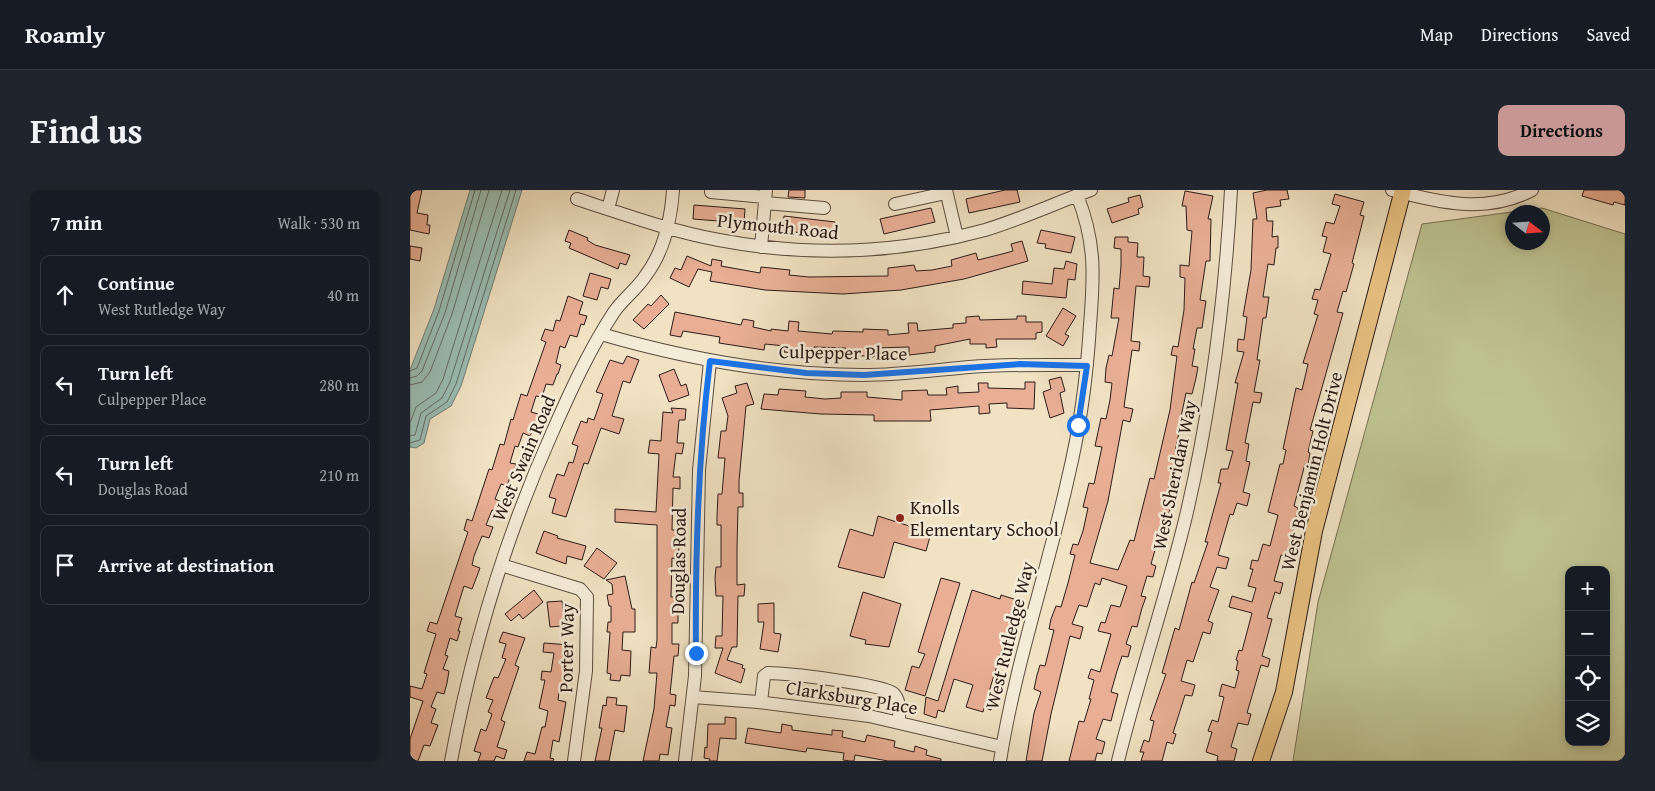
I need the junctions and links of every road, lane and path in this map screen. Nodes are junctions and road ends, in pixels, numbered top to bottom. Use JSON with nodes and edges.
{"nodes":[{"id":1,"x":613,"y":190,"type":"edge"},
{"id":2,"x":672,"y":190,"type":"edge"},
{"id":3,"x":1091,"y":190,"type":"edge"},
{"id":4,"x":1231,"y":190,"type":"edge"},
{"id":5,"x":1532,"y":190,"type":"edge"},
{"id":6,"x":1399,"y":191,"type":"edge"},
{"id":7,"x":711,"y":192,"type":"dead end"},
{"id":8,"x":946,"y":192,"type":"edge"},
{"id":9,"x":1518,"y":193,"type":"edge"},
{"id":10,"x":1077,"y":195,"type":"junction"},
{"id":11,"x":765,"y":197,"type":"edge"},
{"id":12,"x":577,"y":199,"type":"dead end"},
{"id":13,"x":895,"y":204,"type":"dead end"},
{"id":14,"x":824,"y":208,"type":"dead end"},
{"id":15,"x":608,"y":209,"type":"junction"},
{"id":16,"x":667,"y":227,"type":"junction"},
{"id":17,"x":957,"y":237,"type":"junction"},
{"id":18,"x":761,"y":247,"type":"junction"},
{"id":19,"x":601,"y":334,"type":"junction"},
{"id":20,"x":710,"y":361,"type":"junction"},
{"id":21,"x":1087,"y":366,"type":"junction"},
{"id":22,"x":501,"y":565,"type":"junction"},
{"id":23,"x":693,"y":697,"type":"junction"},
{"id":24,"x":761,"y":702,"type":"junction"},
{"id":25,"x":899,"y":722,"type":"junction"},
{"id":26,"x":1002,"y":747,"type":"junction"},
{"id":27,"x":451,"y":761,"type":"edge"},
{"id":28,"x":574,"y":761,"type":"edge"},
{"id":29,"x":684,"y":761,"type":"edge"},
{"id":30,"x":1000,"y":761,"type":"edge"},
{"id":31,"x":1118,"y":761,"type":"edge"},
{"id":32,"x":1261,"y":761,"type":"edge"}],
"edges":[{"from":1,"to":15,"type":"street"},
{"from":2,"to":16,"type":"street","name":"West Swain Road"},
{"from":3,"to":10,"type":"street","name":"Plymouth Road"},
{"from":4,"to":31,"type":"street","name":"West Sheridan Way"},
{"from":5,"to":9,"type":"street"},
{"from":6,"to":9,"type":"street"},
{"from":6,"to":32,"type":"main road","name":"West Benjamin Holt Drive"},
{"from":7,"to":11,"type":"street"},
{"from":8,"to":13,"type":"street"},
{"from":8,"to":17,"type":"street"},
{"from":10,"to":17,"type":"street","name":"Plymouth Road"},
{"from":10,"to":21,"type":"street","name":"West Rutledge Way"},
{"from":11,"to":14,"type":"street"},
{"from":11,"to":18,"type":"street"},
{"from":12,"to":15,"type":"street","name":"Plymouth Road"},
{"from":15,"to":16,"type":"street","name":"Plymouth Road"},
{"from":16,"to":18,"type":"street","name":"Plymouth Road"},
{"from":16,"to":19,"type":"street","name":"West Swain Road"},
{"from":17,"to":18,"type":"street","name":"Plymouth Road"},
{"from":19,"to":20,"type":"street","name":"Culpepper Place"},
{"from":19,"to":22,"type":"street","name":"West Swain Road"},
{"from":20,"to":21,"type":"street","name":"Culpepper Place"},
{"from":20,"to":23,"type":"street","name":"Douglas Road"},
{"from":21,"to":26,"type":"street","name":"West Rutledge Way"},
{"from":22,"to":27,"type":"street","name":"West Swain Road"},
{"from":22,"to":28,"type":"street","name":"Porter Way"},
{"from":23,"to":24,"type":"street","name":"Clarksburg Place"},
{"from":23,"to":29,"type":"street","name":"Douglas Road"},
{"from":24,"to":25,"type":"street","name":"Clarksburg Place"},
{"from":24,"to":25,"type":"street"},
{"from":25,"to":26,"type":"street","name":"Clarksburg Place"},
{"from":26,"to":30,"type":"street","name":"West Rutledge Way"}]}
